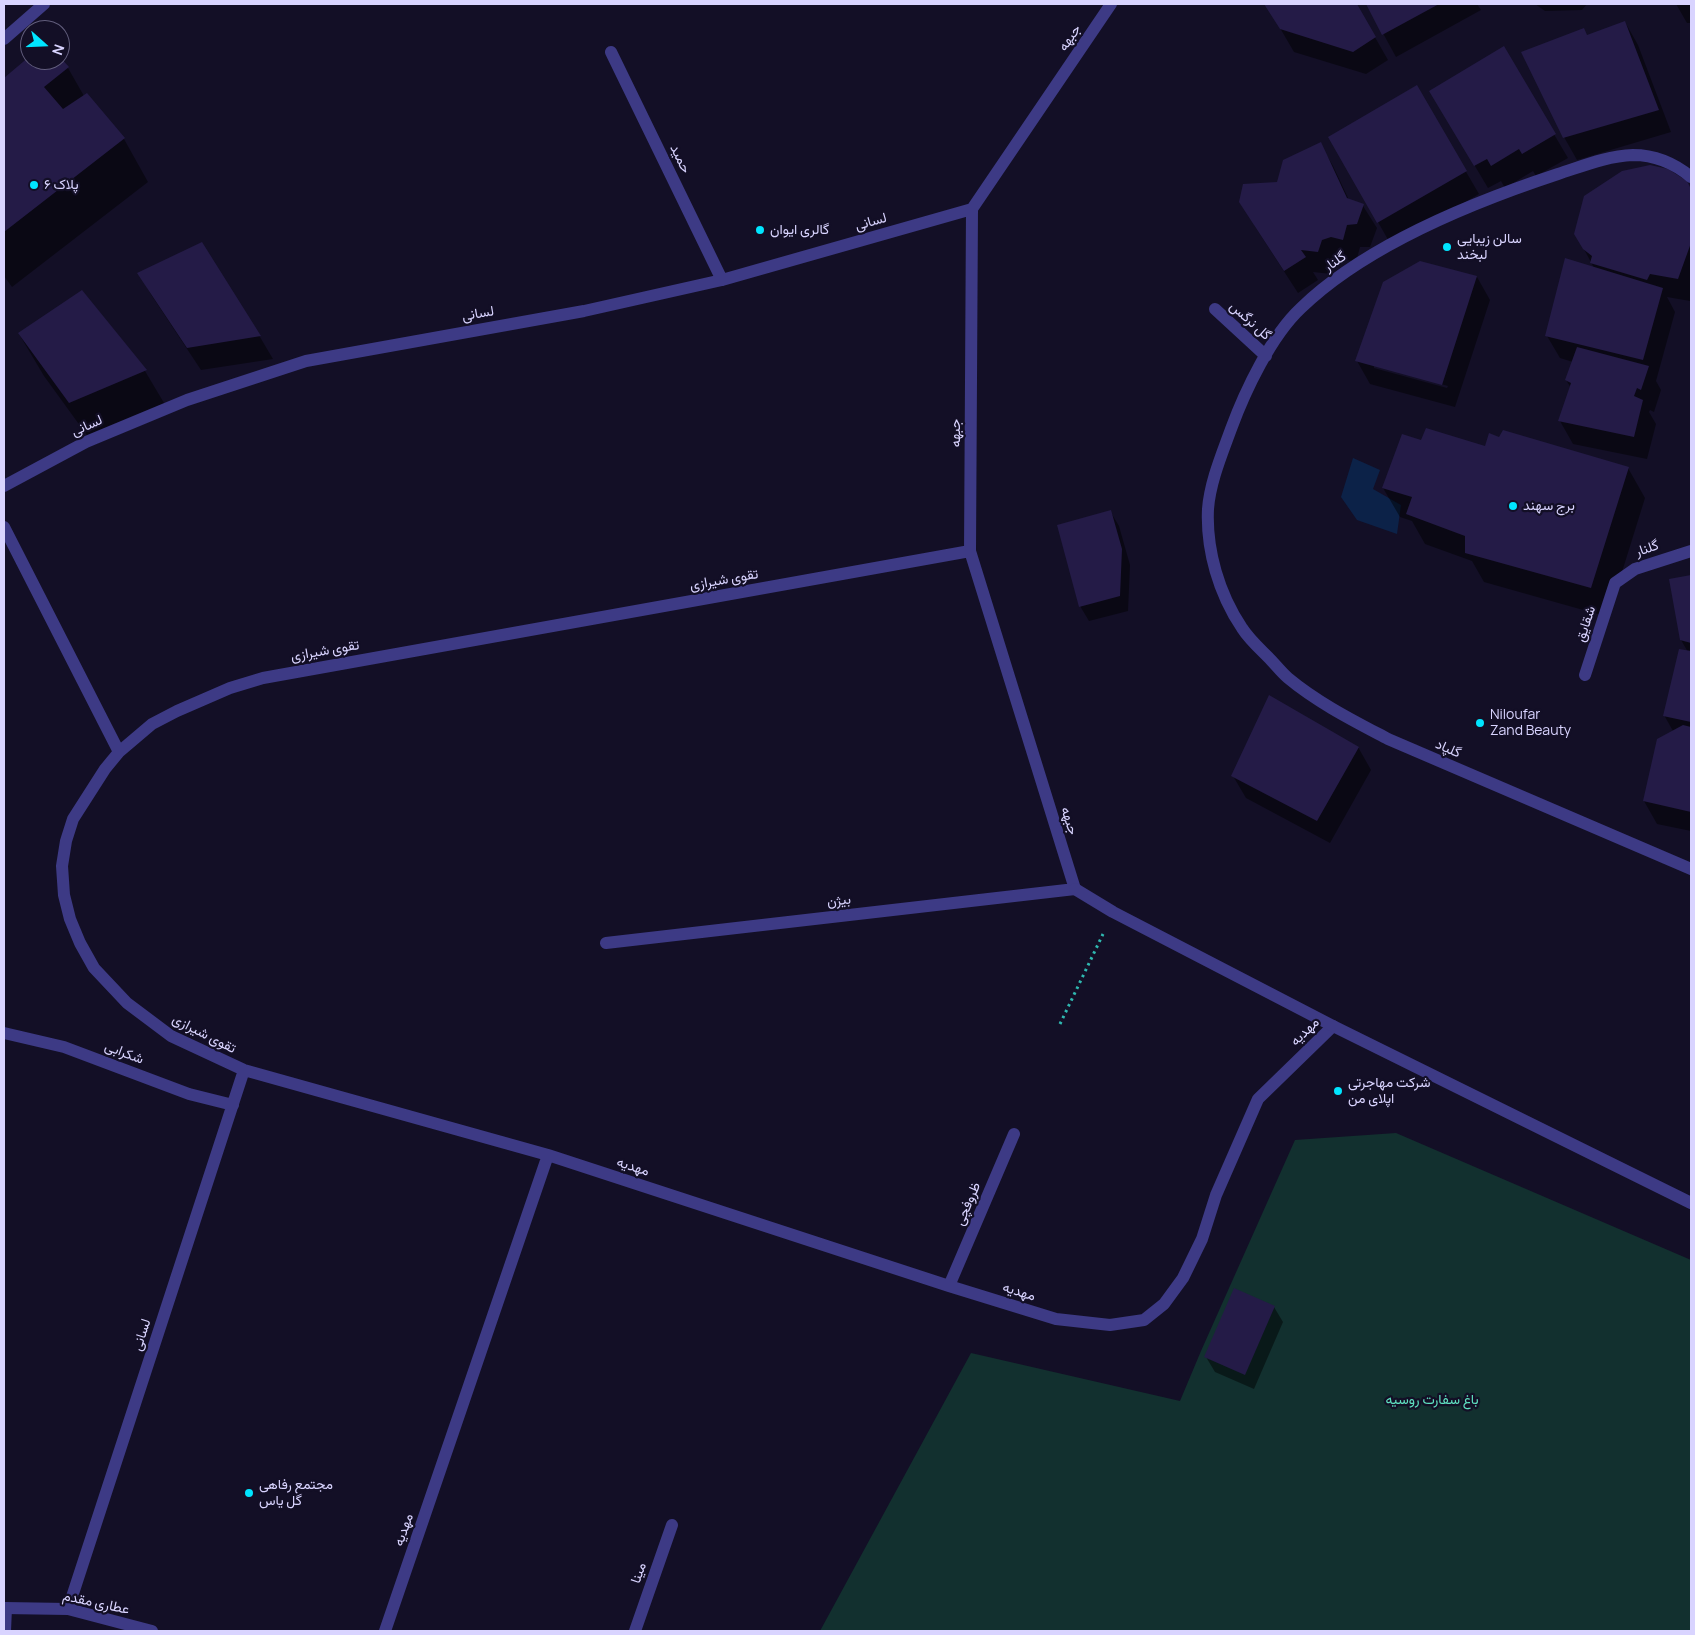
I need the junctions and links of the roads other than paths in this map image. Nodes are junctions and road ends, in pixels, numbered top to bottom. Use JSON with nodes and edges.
{"nodes":[{"id":1,"x":44,"y":4,"type":"edge"},
{"id":2,"x":1111,"y":4,"type":"edge"},
{"id":3,"x":4,"y":39,"type":"edge"},
{"id":4,"x":611,"y":52,"type":"dead end"},
{"id":5,"x":1691,"y":177,"type":"edge"},
{"id":6,"x":972,"y":210,"type":"junction"},
{"id":7,"x":722,"y":280,"type":"junction"},
{"id":8,"x":1215,"y":309,"type":"dead end"},
{"id":9,"x":1266,"y":356,"type":"junction"},
{"id":10,"x":4,"y":486,"type":"edge"},
{"id":11,"x":4,"y":527,"type":"edge"},
{"id":12,"x":970,"y":551,"type":"junction"},
{"id":13,"x":1691,"y":551,"type":"edge"},
{"id":14,"x":1615,"y":582,"type":"joint"},
{"id":15,"x":1229,"y":605,"type":"joint"},
{"id":16,"x":1585,"y":675,"type":"dead end"},
{"id":17,"x":119,"y":752,"type":"junction"},
{"id":18,"x":1691,"y":869,"type":"edge"},
{"id":19,"x":1075,"y":889,"type":"junction"},
{"id":20,"x":606,"y":943,"type":"dead end"},
{"id":21,"x":1333,"y":1026,"type":"junction"},
{"id":22,"x":4,"y":1032,"type":"edge"},
{"id":23,"x":244,"y":1070,"type":"junction"},
{"id":24,"x":233,"y":1105,"type":"junction"},
{"id":25,"x":1014,"y":1134,"type":"dead end"},
{"id":26,"x":548,"y":1155,"type":"junction"},
{"id":27,"x":1691,"y":1203,"type":"edge"},
{"id":28,"x":949,"y":1286,"type":"junction"},
{"id":29,"x":672,"y":1524,"type":"dead end"},
{"id":30,"x":5,"y":1608,"type":"edge"},
{"id":31,"x":68,"y":1609,"type":"junction"},
{"id":32,"x":5,"y":1631,"type":"edge"},
{"id":33,"x":152,"y":1631,"type":"edge"},
{"id":34,"x":385,"y":1631,"type":"edge"},
{"id":35,"x":635,"y":1631,"type":"edge"}],
"edges":[{"from":1,"to":3,"type":"street"},
{"from":2,"to":6,"type":"street","name":"جبهه"},
{"from":4,"to":7,"type":"street","name":"حمید"},
{"from":5,"to":9,"type":"street","name":"گلنار"},
{"from":6,"to":7,"type":"street","name":"لسانی"},
{"from":6,"to":12,"type":"street","name":"جبهه"},
{"from":7,"to":10,"type":"street","name":"لسانی"},
{"from":8,"to":9,"type":"street","name":"گل نرگس"},
{"from":9,"to":15,"type":"street","name":"گلنار"},
{"from":11,"to":17,"type":"street"},
{"from":12,"to":17,"type":"street","name":"تقوی شیرازی"},
{"from":12,"to":19,"type":"street","name":"جبهه"},
{"from":13,"to":14,"type":"street","name":"گلنار"},
{"from":14,"to":16,"type":"street","name":"شقایق"},
{"from":15,"to":18,"type":"street","name":"گلپاد"},
{"from":17,"to":23,"type":"street","name":"تقوی شیرازی"},
{"from":19,"to":20,"type":"street","name":"بیژن"},
{"from":19,"to":21,"type":"street","name":"مهدیه"},
{"from":21,"to":27,"type":"street","name":"مهدیه"},
{"from":21,"to":28,"type":"street","name":"مهدیه"},
{"from":22,"to":24,"type":"street","name":"شکرابی"},
{"from":23,"to":24,"type":"street","name":"لسانی"},
{"from":23,"to":26,"type":"street","name":"مهدیه"},
{"from":24,"to":31,"type":"street","name":"لسانی"},
{"from":25,"to":28,"type":"street","name":"ظروفچی"},
{"from":26,"to":28,"type":"street","name":"مهدیه"},
{"from":26,"to":34,"type":"street","name":"مهدیه"},
{"from":29,"to":35,"type":"street","name":"مینا"},
{"from":30,"to":31,"type":"street","name":"عطاری مقدم"},
{"from":30,"to":32,"type":"street"},
{"from":31,"to":33,"type":"street","name":"عطاری مقدم"}]}
